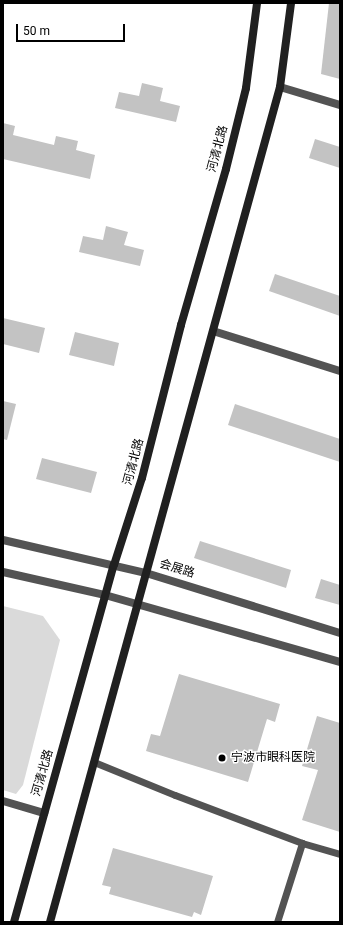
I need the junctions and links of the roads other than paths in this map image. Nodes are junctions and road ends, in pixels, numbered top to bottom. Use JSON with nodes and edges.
{"nodes":[{"id":1,"x":257,"y":3,"type":"edge"},
{"id":2,"x":291,"y":3,"type":"edge"},
{"id":3,"x":280,"y":87,"type":"junction"},
{"id":4,"x":340,"y":105,"type":"edge"},
{"id":5,"x":213,"y":331,"type":"junction"},
{"id":6,"x":340,"y":371,"type":"edge"},
{"id":7,"x":3,"y":540,"type":"edge"},
{"id":8,"x":114,"y":565,"type":"junction"},
{"id":9,"x":3,"y":572,"type":"edge"},
{"id":10,"x":146,"y":573,"type":"junction"},
{"id":11,"x":105,"y":595,"type":"junction"},
{"id":12,"x":138,"y":605,"type":"junction"},
{"id":13,"x":340,"y":633,"type":"edge"},
{"id":14,"x":340,"y":662,"type":"edge"},
{"id":15,"x":94,"y":762,"type":"junction"},
{"id":16,"x":3,"y":801,"type":"edge"},
{"id":17,"x":44,"y":813,"type":"junction"},
{"id":18,"x":302,"y":843,"type":"junction"},
{"id":19,"x":340,"y":854,"type":"edge"},
{"id":20,"x":14,"y":922,"type":"edge"},
{"id":21,"x":50,"y":922,"type":"edge"},
{"id":22,"x":277,"y":922,"type":"edge"}],
"edges":[{"from":1,"to":8,"type":"main road","name":"河清北路"},
{"from":2,"to":3,"type":"main road"},
{"from":3,"to":4,"type":"street"},
{"from":3,"to":5,"type":"main road"},
{"from":5,"to":6,"type":"street"},
{"from":5,"to":10,"type":"main road"},
{"from":7,"to":8,"type":"street","name":"会展路"},
{"from":8,"to":10,"type":"street","name":"会展路"},
{"from":8,"to":11,"type":"main road","name":"河清北路"},
{"from":9,"to":11,"type":"street"},
{"from":10,"to":12,"type":"main road"},
{"from":10,"to":13,"type":"street","name":"会展路"},
{"from":11,"to":12,"type":"street"},
{"from":11,"to":17,"type":"main road","name":"河清北路"},
{"from":12,"to":14,"type":"street"},
{"from":12,"to":15,"type":"main road"},
{"from":15,"to":18,"type":"lane"},
{"from":15,"to":21,"type":"main road"},
{"from":16,"to":17,"type":"street"},
{"from":17,"to":20,"type":"main road","name":"河清北路"},
{"from":18,"to":19,"type":"lane"},
{"from":18,"to":22,"type":"lane"}]}
